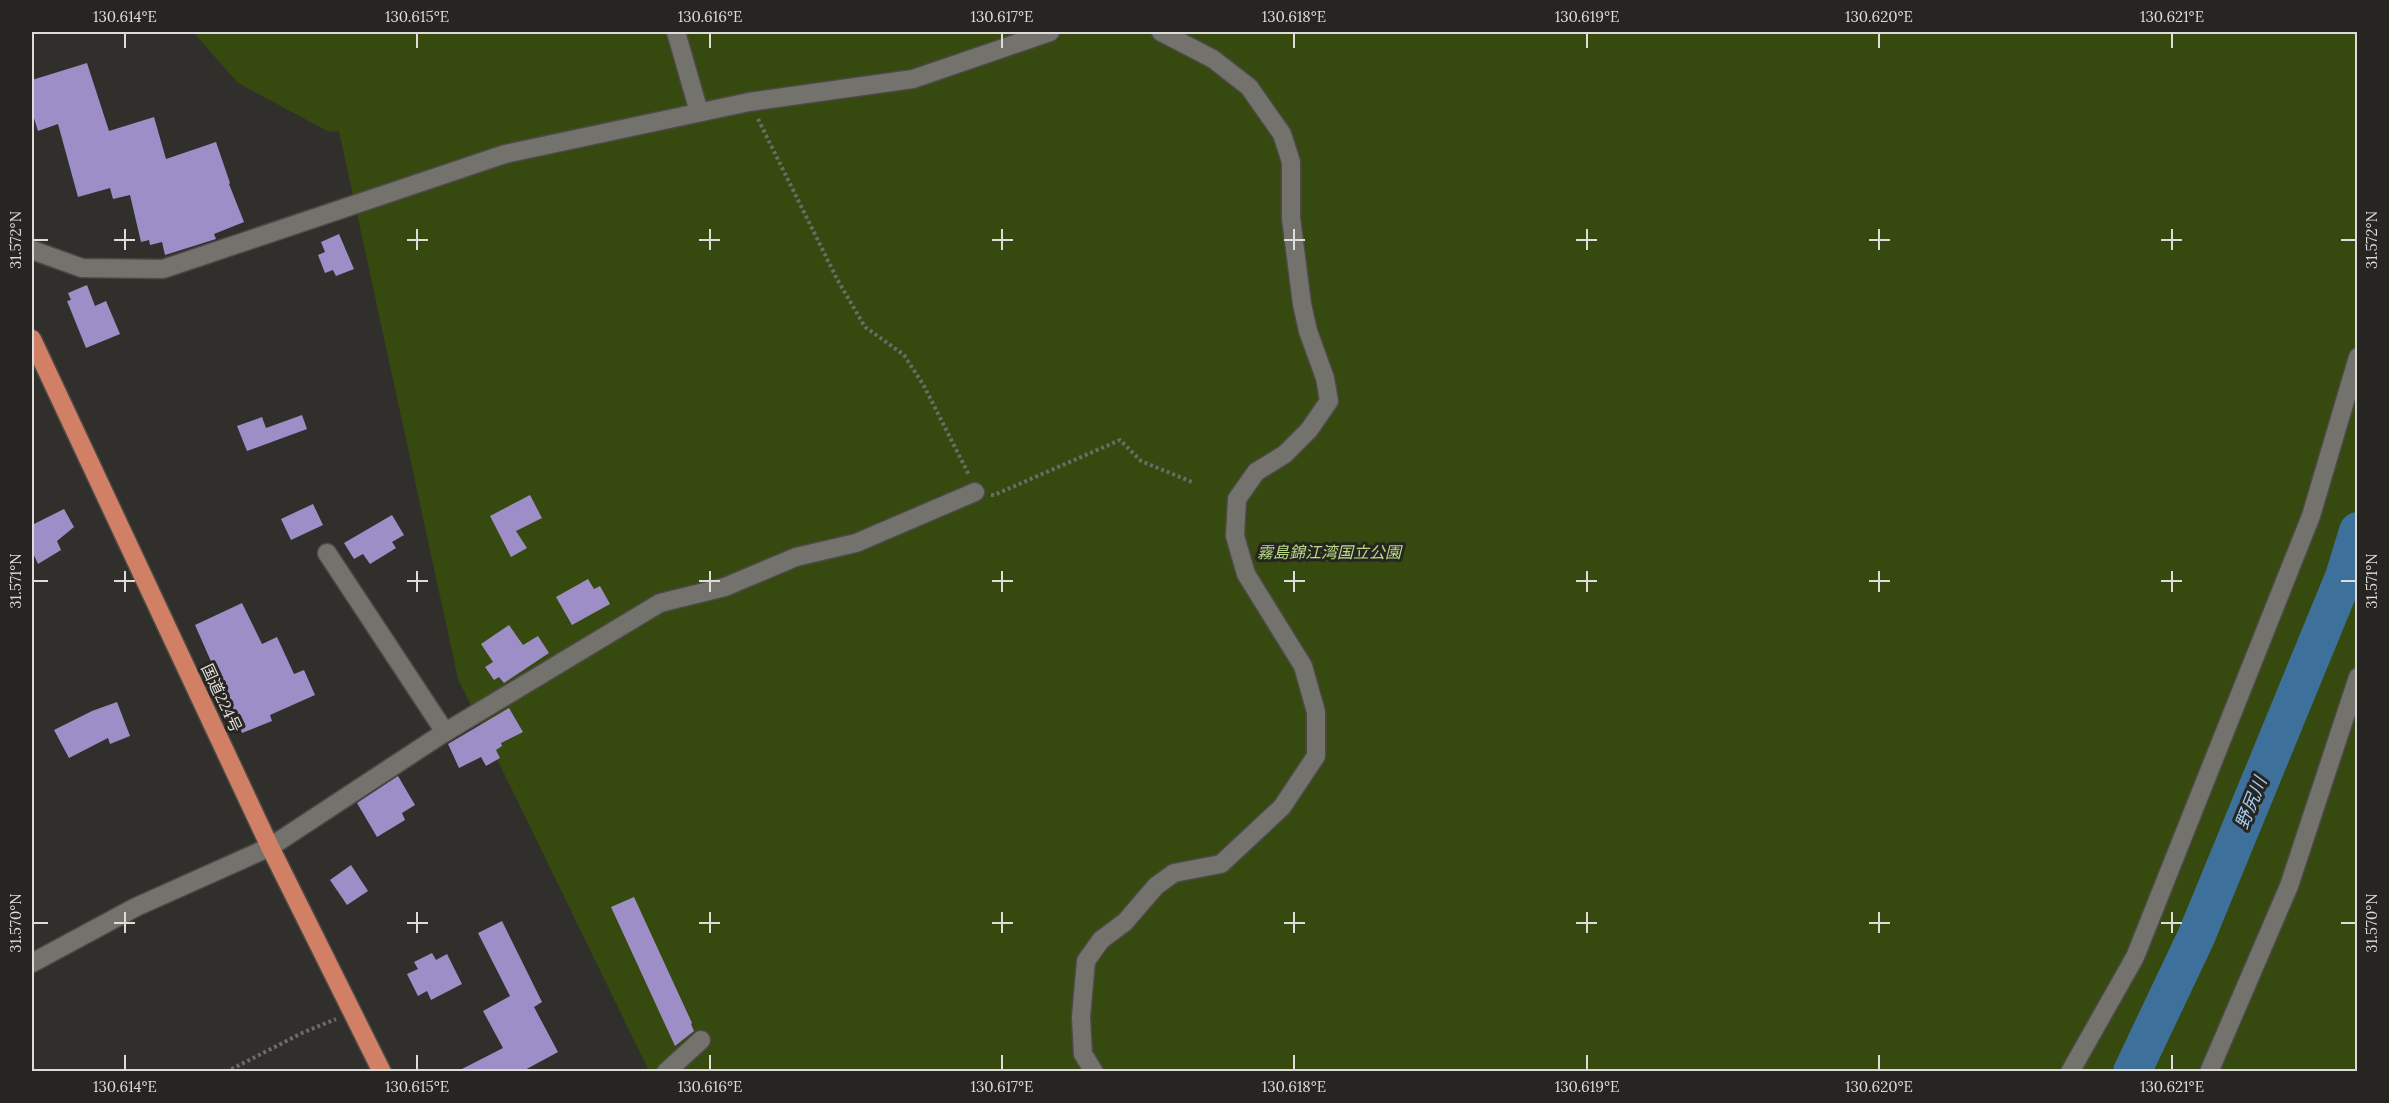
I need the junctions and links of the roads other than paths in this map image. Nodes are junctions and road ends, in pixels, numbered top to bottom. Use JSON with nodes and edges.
{"nodes":[{"id":1,"x":676,"y":32,"type":"edge"},
{"id":2,"x":1050,"y":32,"type":"edge"},
{"id":3,"x":1161,"y":32,"type":"edge"},
{"id":4,"x":699,"y":112,"type":"junction"},
{"id":5,"x":32,"y":250,"type":"edge"},
{"id":6,"x":32,"y":339,"type":"edge"},
{"id":7,"x":2358,"y":357,"type":"edge"},
{"id":8,"x":975,"y":492,"type":"road end"},
{"id":9,"x":327,"y":553,"type":"dead end"},
{"id":10,"x":2358,"y":677,"type":"edge"},
{"id":11,"x":445,"y":732,"type":"junction"},
{"id":12,"x":270,"y":847,"type":"junction"},
{"id":13,"x":32,"y":963,"type":"edge"},
{"id":14,"x":702,"y":1041,"type":"dead end"},
{"id":15,"x":382,"y":1071,"type":"edge"},
{"id":16,"x":666,"y":1071,"type":"edge"},
{"id":17,"x":1094,"y":1071,"type":"edge"},
{"id":18,"x":2070,"y":1071,"type":"edge"},
{"id":19,"x":2209,"y":1071,"type":"edge"}],
"edges":[{"from":1,"to":4,"type":"lane"},
{"from":2,"to":4,"type":"lane"},
{"from":3,"to":17,"type":"lane"},
{"from":4,"to":5,"type":"lane"},
{"from":6,"to":12,"type":"highway","name":"国道224号"},
{"from":7,"to":18,"type":"lane"},
{"from":8,"to":11,"type":"lane"},
{"from":9,"to":11,"type":"lane"},
{"from":10,"to":19,"type":"lane"},
{"from":11,"to":12,"type":"lane"},
{"from":12,"to":13,"type":"lane"},
{"from":12,"to":15,"type":"highway","name":"国道224号"},
{"from":14,"to":16,"type":"lane"}]}
